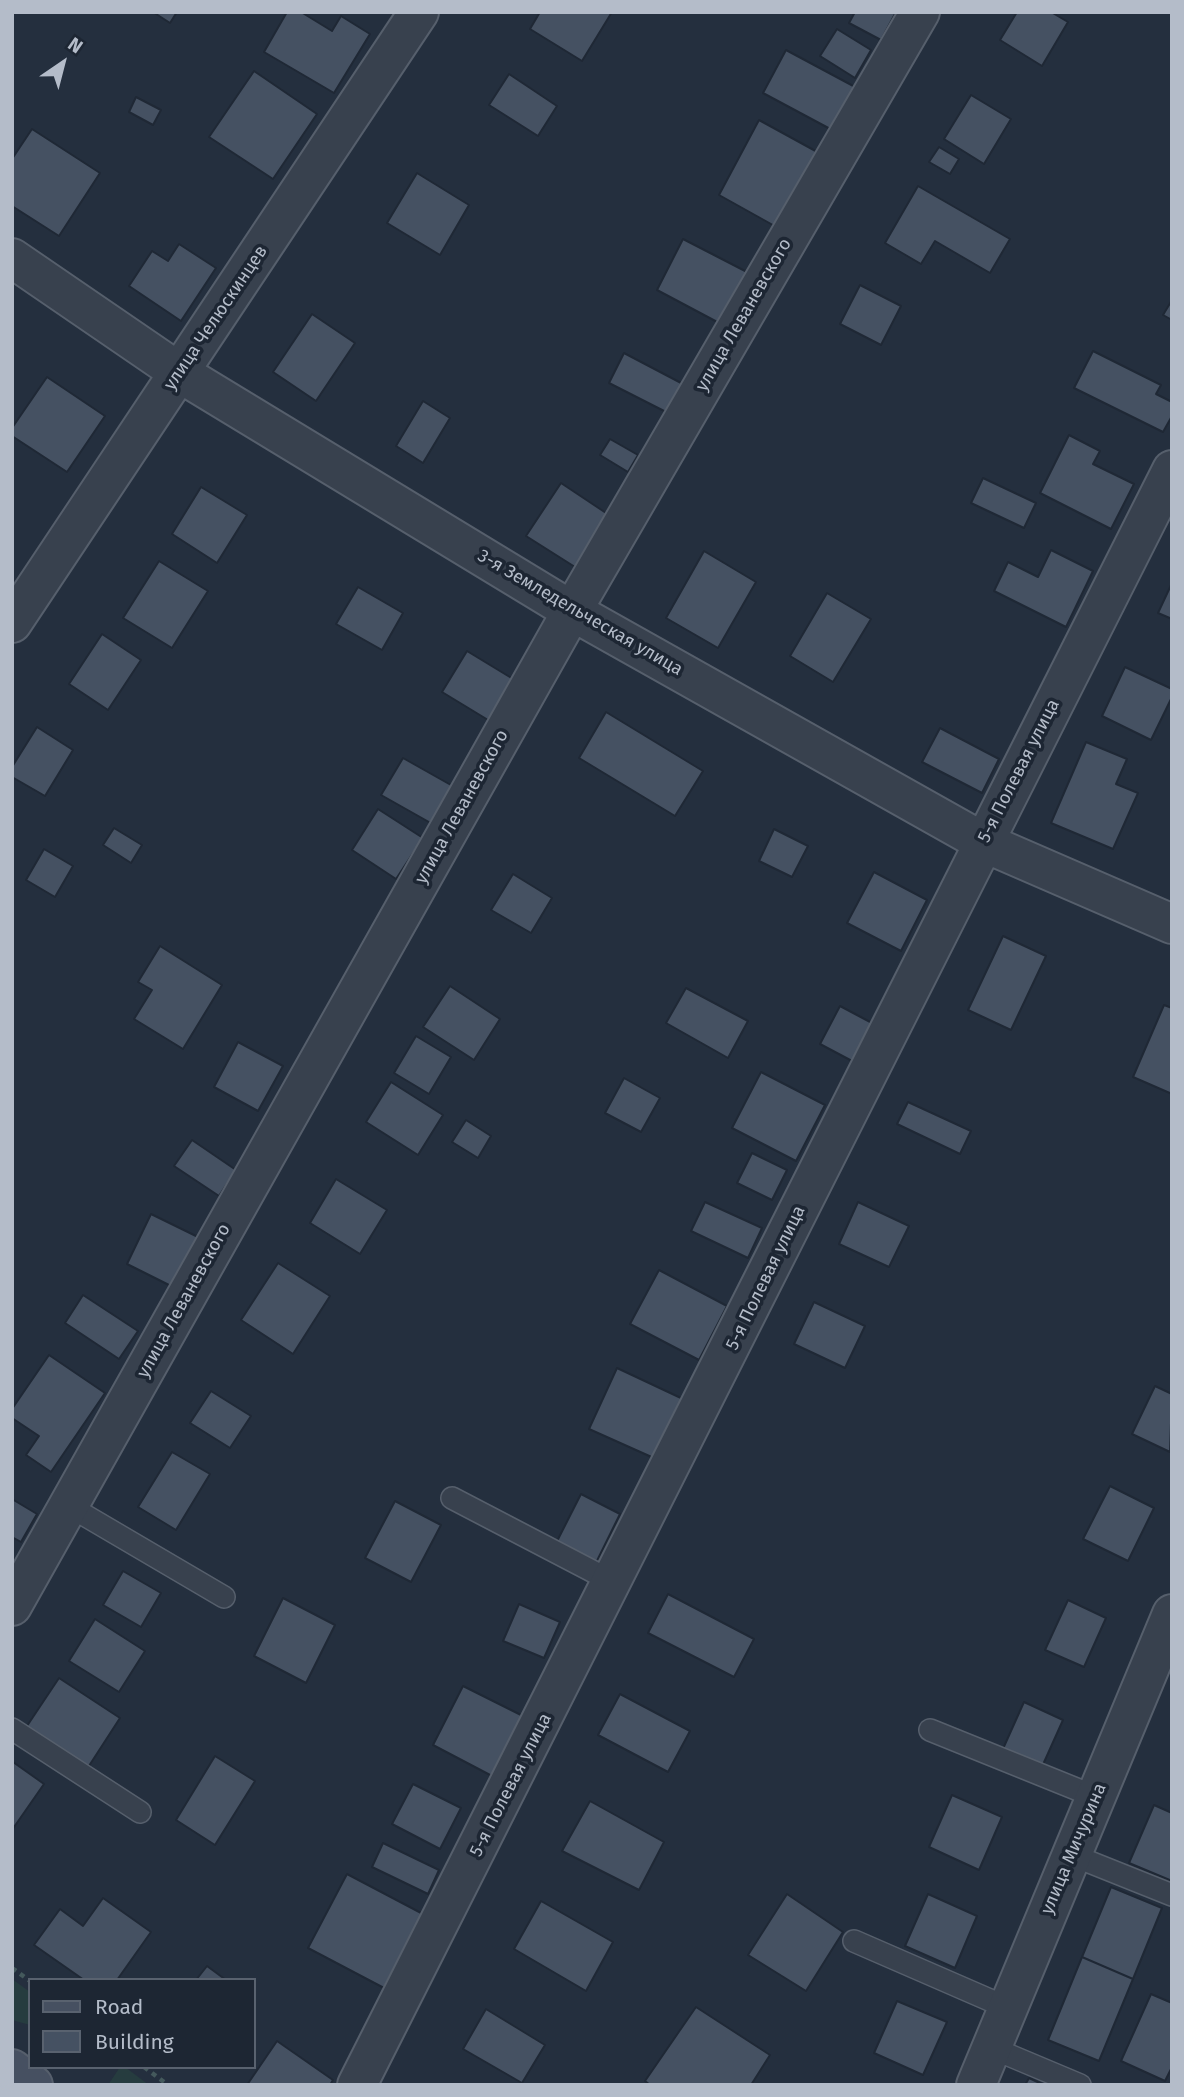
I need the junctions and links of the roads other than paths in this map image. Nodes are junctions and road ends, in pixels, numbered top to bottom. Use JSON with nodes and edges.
{"nodes":[{"id":1,"x":419,"y":12,"type":"edge"},
{"id":2,"x":920,"y":12,"type":"edge"},
{"id":3,"x":12,"y":258,"type":"edge"},
{"id":4,"x":180,"y":373,"type":"junction"},
{"id":5,"x":1172,"y":470,"type":"edge"},
{"id":6,"x":572,"y":611,"type":"junction"},
{"id":7,"x":12,"y":623,"type":"edge"},
{"id":8,"x":983,"y":842,"type":"junction"},
{"id":9,"x":1172,"y":924,"type":"edge"},
{"id":10,"x":452,"y":1498,"type":"dead end"},
{"id":11,"x":69,"y":1506,"type":"junction"},
{"id":12,"x":615,"y":1583,"type":"junction"},
{"id":13,"x":224,"y":1597,"type":"dead end"},
{"id":14,"x":12,"y":1606,"type":"edge"},
{"id":15,"x":1172,"y":1614,"type":"edge"},
{"id":16,"x":12,"y":1729,"type":"edge"},
{"id":17,"x":930,"y":1730,"type":"dead end"},
{"id":18,"x":1096,"y":1797,"type":"junction"},
{"id":19,"x":139,"y":1812,"type":"dead end"},
{"id":20,"x":1072,"y":1854,"type":"junction"},
{"id":21,"x":1172,"y":1895,"type":"edge"},
{"id":22,"x":854,"y":1941,"type":"dead end"},
{"id":23,"x":1008,"y":2008,"type":"junction"},
{"id":24,"x":992,"y":2048,"type":"junction"},
{"id":25,"x":12,"y":2068,"type":"edge"},
{"id":26,"x":33,"y":2085,"type":"edge"},
{"id":27,"x":357,"y":2085,"type":"edge"},
{"id":28,"x":976,"y":2085,"type":"edge"},
{"id":29,"x":1080,"y":2085,"type":"edge"}],
"edges":[{"from":1,"to":4,"type":"street","name":"улица Челюскинцев"},
{"from":2,"to":6,"type":"street","name":"улица Леваневского"},
{"from":3,"to":4,"type":"street","name":"3-я Земледельческая улица"},
{"from":4,"to":6,"type":"street","name":"3-я Земледельческая улица"},
{"from":4,"to":7,"type":"street","name":"улица Челюскинцев"},
{"from":5,"to":8,"type":"street","name":"5-я Полевая улица"},
{"from":6,"to":8,"type":"street","name":"3-я Земледельческая улица"},
{"from":6,"to":11,"type":"street","name":"улица Леваневского"},
{"from":8,"to":9,"type":"street","name":"3-я Земледельческая улица"},
{"from":8,"to":12,"type":"street","name":"5-я Полевая улица"},
{"from":10,"to":12,"type":"lane"},
{"from":11,"to":13,"type":"lane"},
{"from":11,"to":14,"type":"street","name":"улица Леваневского"},
{"from":12,"to":27,"type":"street","name":"5-я Полевая улица"},
{"from":15,"to":18,"type":"street","name":"улица Мичурина"},
{"from":16,"to":19,"type":"lane"},
{"from":17,"to":18,"type":"lane"},
{"from":18,"to":20,"type":"street","name":"улица Мичурина"},
{"from":20,"to":21,"type":"lane"},
{"from":20,"to":23,"type":"street","name":"улица Мичурина"},
{"from":22,"to":23,"type":"lane"},
{"from":23,"to":24,"type":"street","name":"улица Мичурина"},
{"from":24,"to":28,"type":"street","name":"улица Мичурина"},
{"from":24,"to":29,"type":"lane"},
{"from":25,"to":26,"type":"main road"}]}
